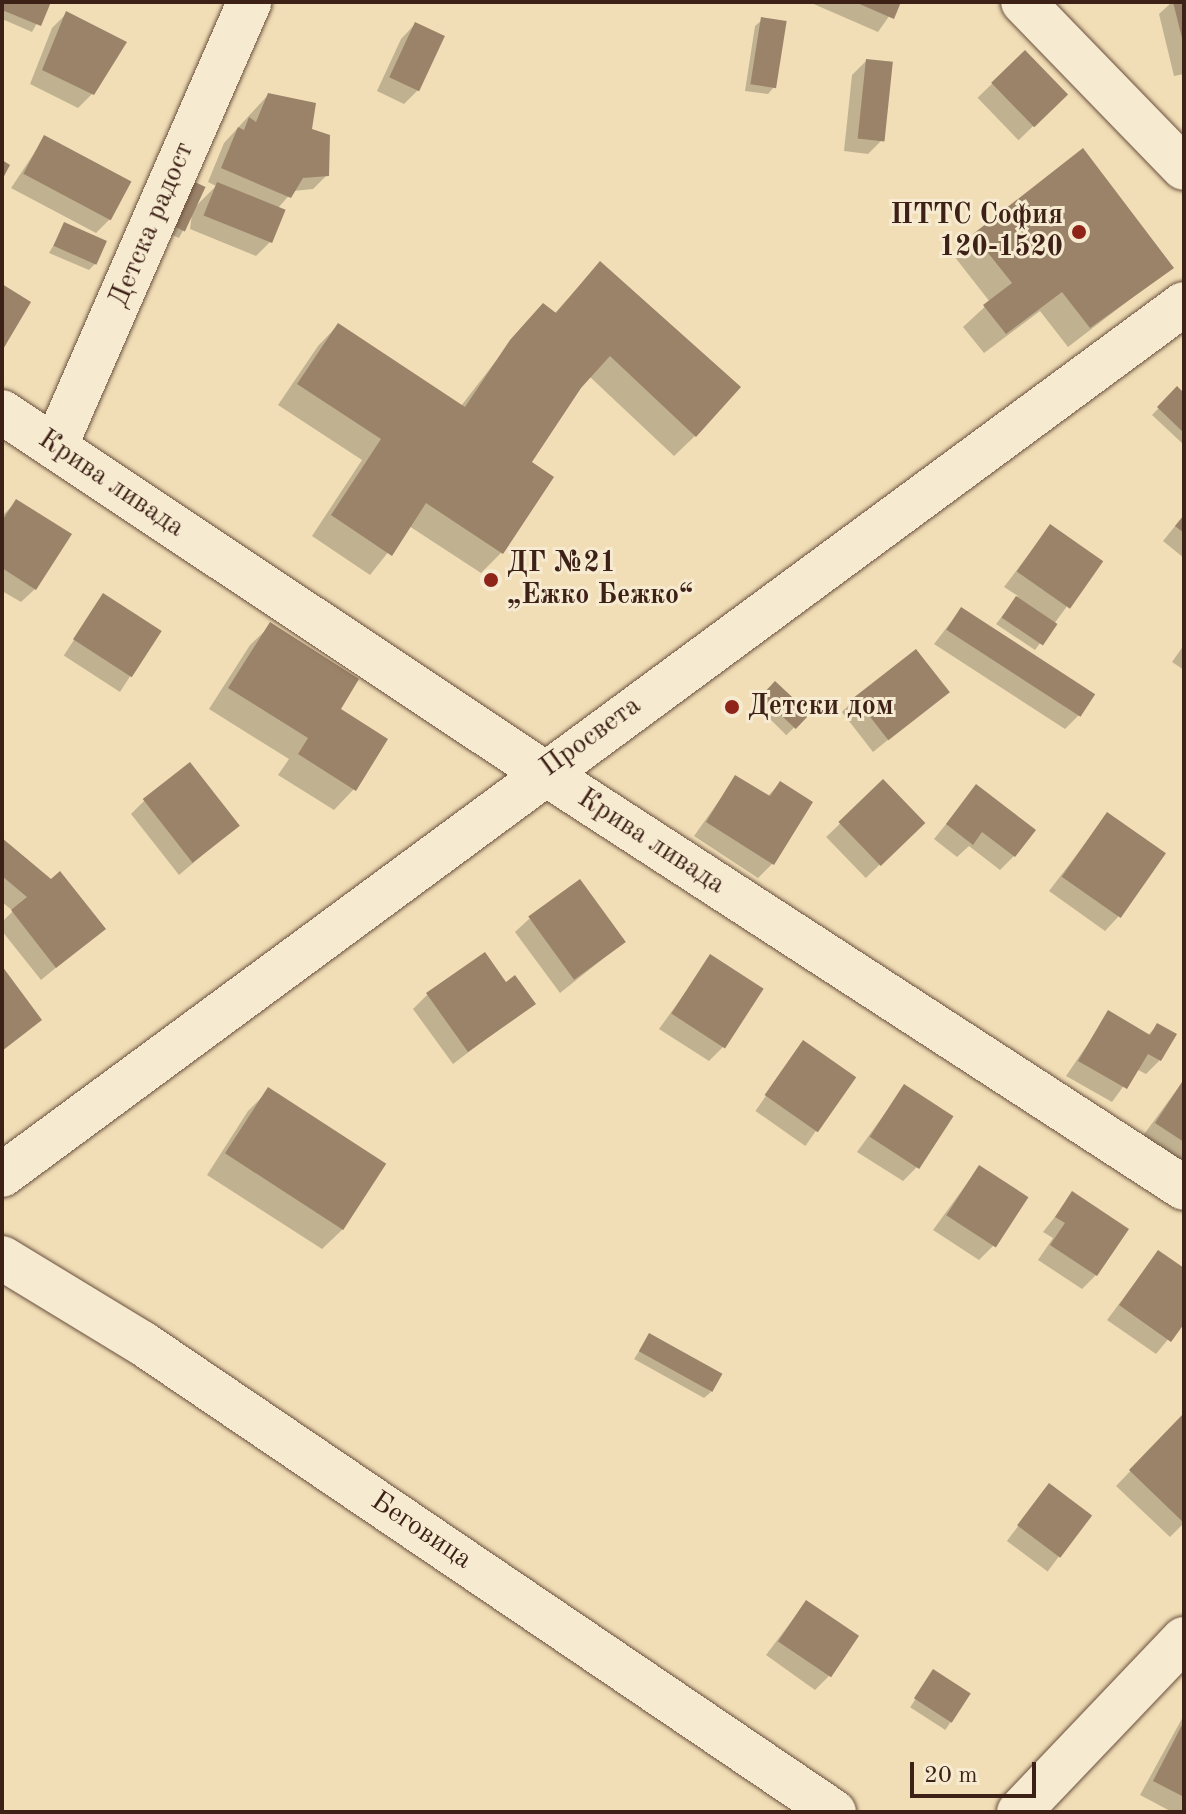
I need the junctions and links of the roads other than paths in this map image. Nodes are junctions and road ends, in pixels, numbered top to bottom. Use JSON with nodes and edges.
{"nodes":[{"id":1,"x":249,"y":2,"type":"edge"},
{"id":2,"x":1023,"y":2,"type":"edge"},
{"id":3,"x":1184,"y":168,"type":"edge"},
{"id":4,"x":1184,"y":304,"type":"edge"},
{"id":5,"x":2,"y":412,"type":"edge"},
{"id":6,"x":55,"y":447,"type":"junction"},
{"id":7,"x":543,"y":772,"type":"junction"},
{"id":8,"x":2,"y":1175,"type":"edge"},
{"id":9,"x":1184,"y":1188,"type":"edge"},
{"id":10,"x":2,"y":1258,"type":"edge"},
{"id":11,"x":1184,"y":1639,"type":"edge"},
{"id":12,"x":834,"y":1812,"type":"edge"},
{"id":13,"x":1019,"y":1812,"type":"edge"}],
"edges":[{"from":1,"to":6,"type":"street","name":"Детска радост"},
{"from":2,"to":3,"type":"street"},
{"from":4,"to":7,"type":"street","name":"Просвета"},
{"from":5,"to":6,"type":"street","name":"Крива ливада"},
{"from":6,"to":7,"type":"street","name":"Крива ливада"},
{"from":7,"to":8,"type":"street","name":"Просвета"},
{"from":7,"to":9,"type":"street","name":"Крива ливада"},
{"from":10,"to":12,"type":"street","name":"Беговица"},
{"from":11,"to":13,"type":"street"}]}
